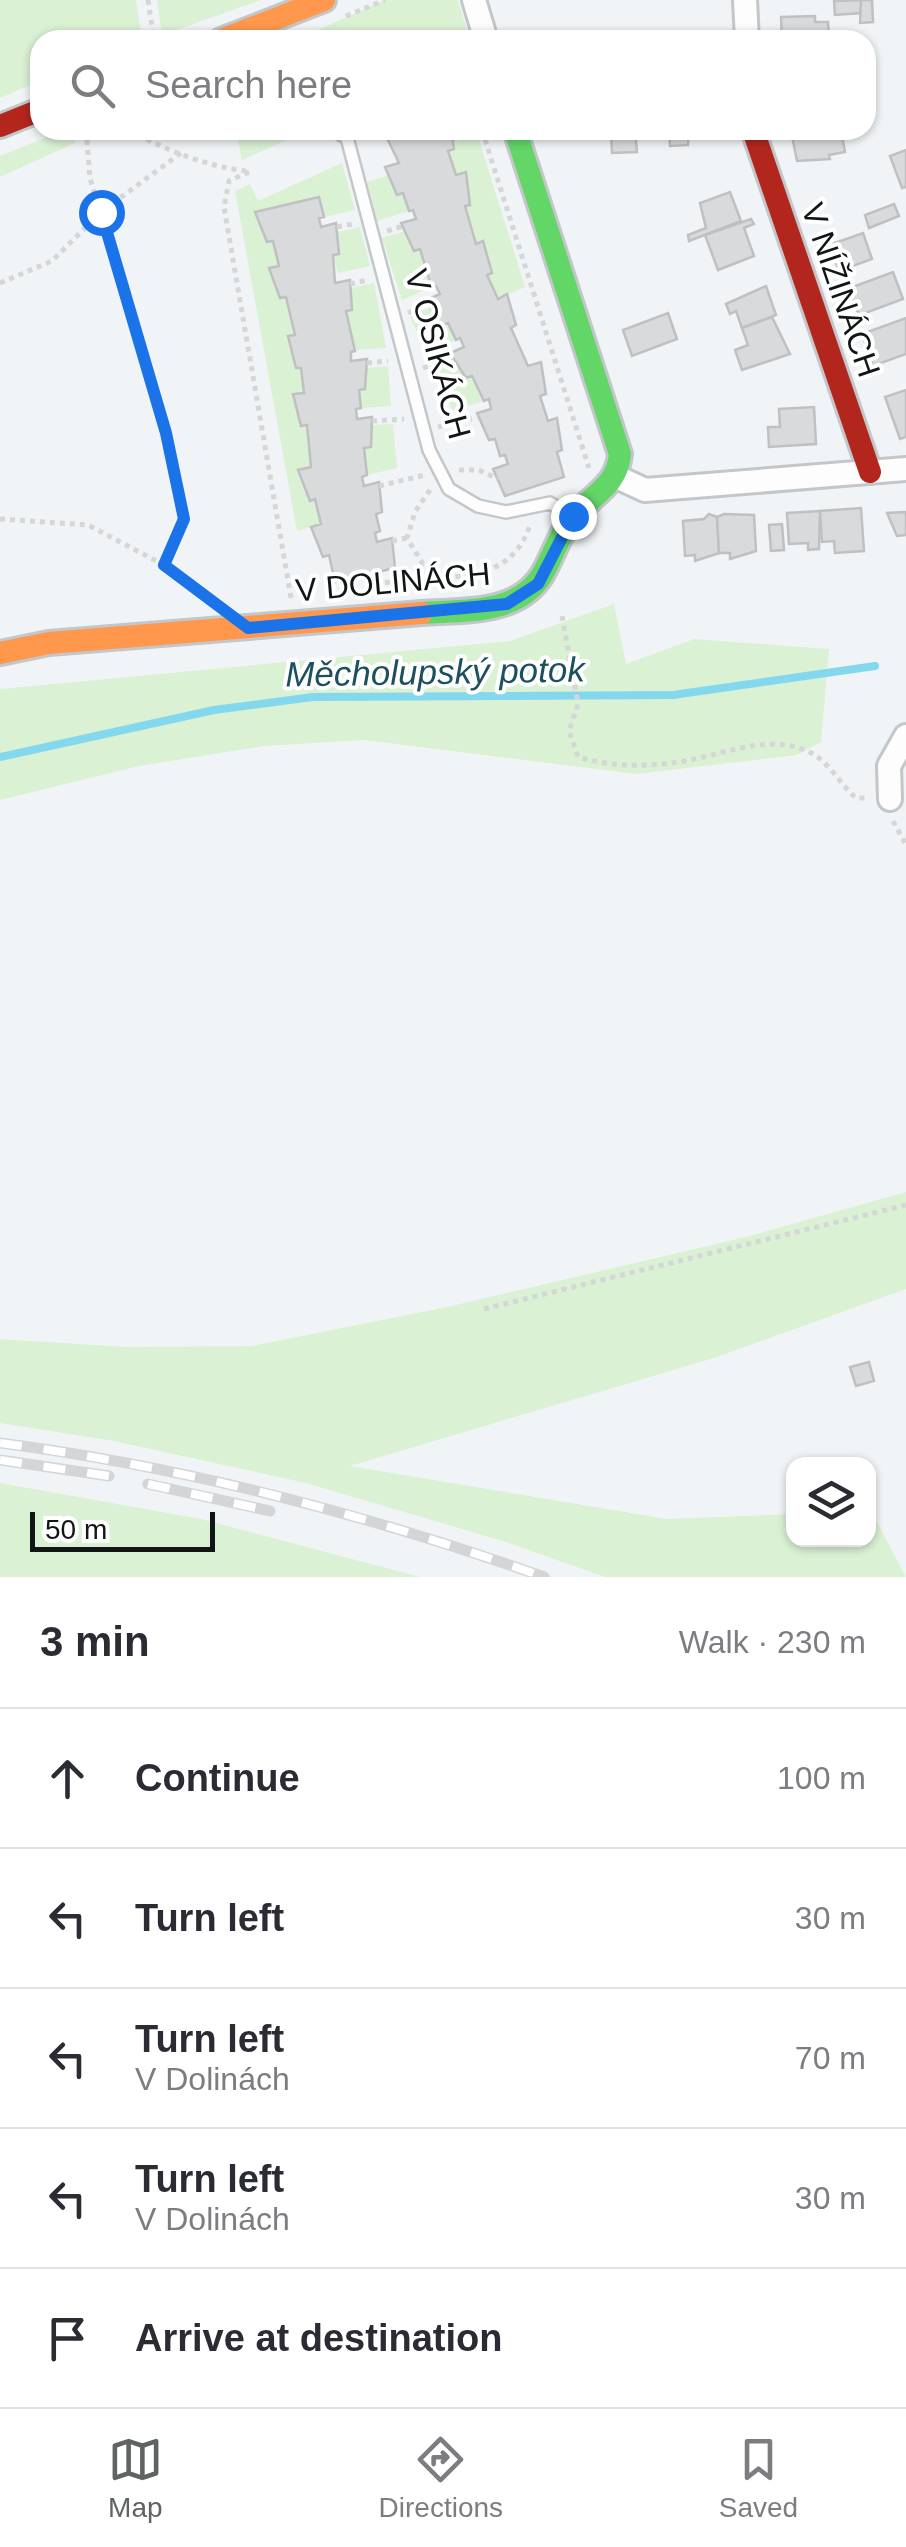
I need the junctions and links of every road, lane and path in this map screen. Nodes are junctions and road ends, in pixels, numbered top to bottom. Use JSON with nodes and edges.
{"nodes":[{"id":1,"x":148,"y":0,"type":"edge"},
{"id":2,"x":324,"y":0,"type":"edge"},
{"id":3,"x":474,"y":0,"type":"edge"},
{"id":4,"x":746,"y":0,"type":"edge"},
{"id":5,"x":152,"y":30,"type":"edge"},
{"id":6,"x":247,"y":30,"type":"edge"},
{"id":7,"x":483,"y":30,"type":"edge"},
{"id":8,"x":748,"y":30,"type":"edge"},
{"id":9,"x":30,"y":114,"type":"edge"},
{"id":10,"x":0,"y":126,"type":"edge"},
{"id":11,"x":87,"y":140,"type":"edge"},
{"id":12,"x":152,"y":140,"type":"edge"},
{"id":13,"x":349,"y":140,"type":"edge"},
{"id":14,"x":485,"y":140,"type":"edge"},
{"id":15,"x":518,"y":140,"type":"edge"},
{"id":16,"x":756,"y":140,"type":"edge"},
{"id":17,"x":181,"y":153,"type":"junction"},
{"id":18,"x":101,"y":212,"type":"junction"},
{"id":19,"x":0,"y":282,"type":"edge"},
{"id":20,"x":453,"y":357,"type":"dead end"},
{"id":21,"x":409,"y":374,"type":"junction"},
{"id":22,"x":478,"y":417,"type":"dead end"},
{"id":23,"x":372,"y":421,"type":"dead end"},
{"id":24,"x":422,"y":424,"type":"junction"},
{"id":25,"x":906,"y":469,"type":"edge"},
{"id":26,"x":870,"y":472,"type":"junction"},
{"id":27,"x":441,"y":476,"type":"junction"},
{"id":28,"x":617,"y":476,"type":"junction"},
{"id":29,"x":498,"y":479,"type":"dead end"},
{"id":30,"x":379,"y":486,"type":"dead end"},
{"id":31,"x":593,"y":501,"type":"junction"},
{"id":32,"x":532,"y":508,"type":"junction"},
{"id":33,"x":573,"y":516,"type":"junction"},
{"id":34,"x":0,"y":518,"type":"edge"},
{"id":35,"x":407,"y":538,"type":"junction"},
{"id":36,"x":392,"y":542,"type":"dead end"},
{"id":37,"x":423,"y":564,"type":"junction"},
{"id":38,"x":164,"y":565,"type":"junction"},
{"id":39,"x":446,"y":577,"type":"junction"},
{"id":40,"x":405,"y":581,"type":"junction"},
{"id":41,"x":365,"y":584,"type":"dead end"},
{"id":42,"x":213,"y":606,"type":"dead end"},
{"id":43,"x":562,"y":616,"type":"dead end"},
{"id":44,"x":293,"y":624,"type":"junction"},
{"id":45,"x":0,"y":653,"type":"edge"},
{"id":46,"x":906,"y":736,"type":"edge"},
{"id":47,"x":890,"y":799,"type":"joint"},
{"id":48,"x":906,"y":1204,"type":"edge"},
{"id":49,"x":484,"y":1309,"type":"dead end"}],
"edges":[{"from":1,"to":5,"type":"path"},
{"from":2,"to":6,"type":"street"},
{"from":3,"to":7,"type":"street"},
{"from":4,"to":8,"type":"street"},
{"from":9,"to":10,"type":"street"},
{"from":11,"to":18,"type":"path"},
{"from":12,"to":17,"type":"path"},
{"from":13,"to":21,"type":"lane","name":"V OSIKÁCH"},
{"from":14,"to":31,"type":"path"},
{"from":15,"to":28,"type":"street"},
{"from":16,"to":26,"type":"street","name":"V NÍŽINÁCH"},
{"from":17,"to":18,"type":"path"},
{"from":17,"to":44,"type":"path"},
{"from":18,"to":19,"type":"path"},
{"from":18,"to":38,"type":"path"},
{"from":20,"to":21,"type":"path"},
{"from":21,"to":24,"type":"lane","name":"V OSIKÁCH"},
{"from":22,"to":24,"type":"path"},
{"from":23,"to":24,"type":"path"},
{"from":24,"to":27,"type":"lane","name":"V OSIKÁCH"},
{"from":25,"to":26,"type":"street"},
{"from":26,"to":28,"type":"street"},
{"from":27,"to":29,"type":"path"},
{"from":27,"to":30,"type":"path"},
{"from":27,"to":32,"type":"lane","name":"V OSIKÁCH"},
{"from":27,"to":35,"type":"path"},
{"from":28,"to":31,"type":"street","name":"V DOLINÁCH"},
{"from":31,"to":33,"type":"street","name":"V DOLINÁCH"},
{"from":32,"to":33,"type":"lane","name":"V OSIKÁCH"},
{"from":32,"to":39,"type":"path"},
{"from":33,"to":44,"type":"street","name":"V DOLINÁCH"},
{"from":34,"to":38,"type":"path"},
{"from":35,"to":36,"type":"path"},
{"from":35,"to":37,"type":"path"},
{"from":37,"to":39,"type":"path"},
{"from":37,"to":40,"type":"path"},
{"from":38,"to":42,"type":"path"},
{"from":39,"to":40,"type":"path"},
{"from":40,"to":41,"type":"path"},
{"from":43,"to":47,"type":"path"},
{"from":44,"to":45,"type":"street","name":"V DOLINÁCH"},
{"from":46,"to":47,"type":"street"},
{"from":48,"to":49,"type":"path"}]}
